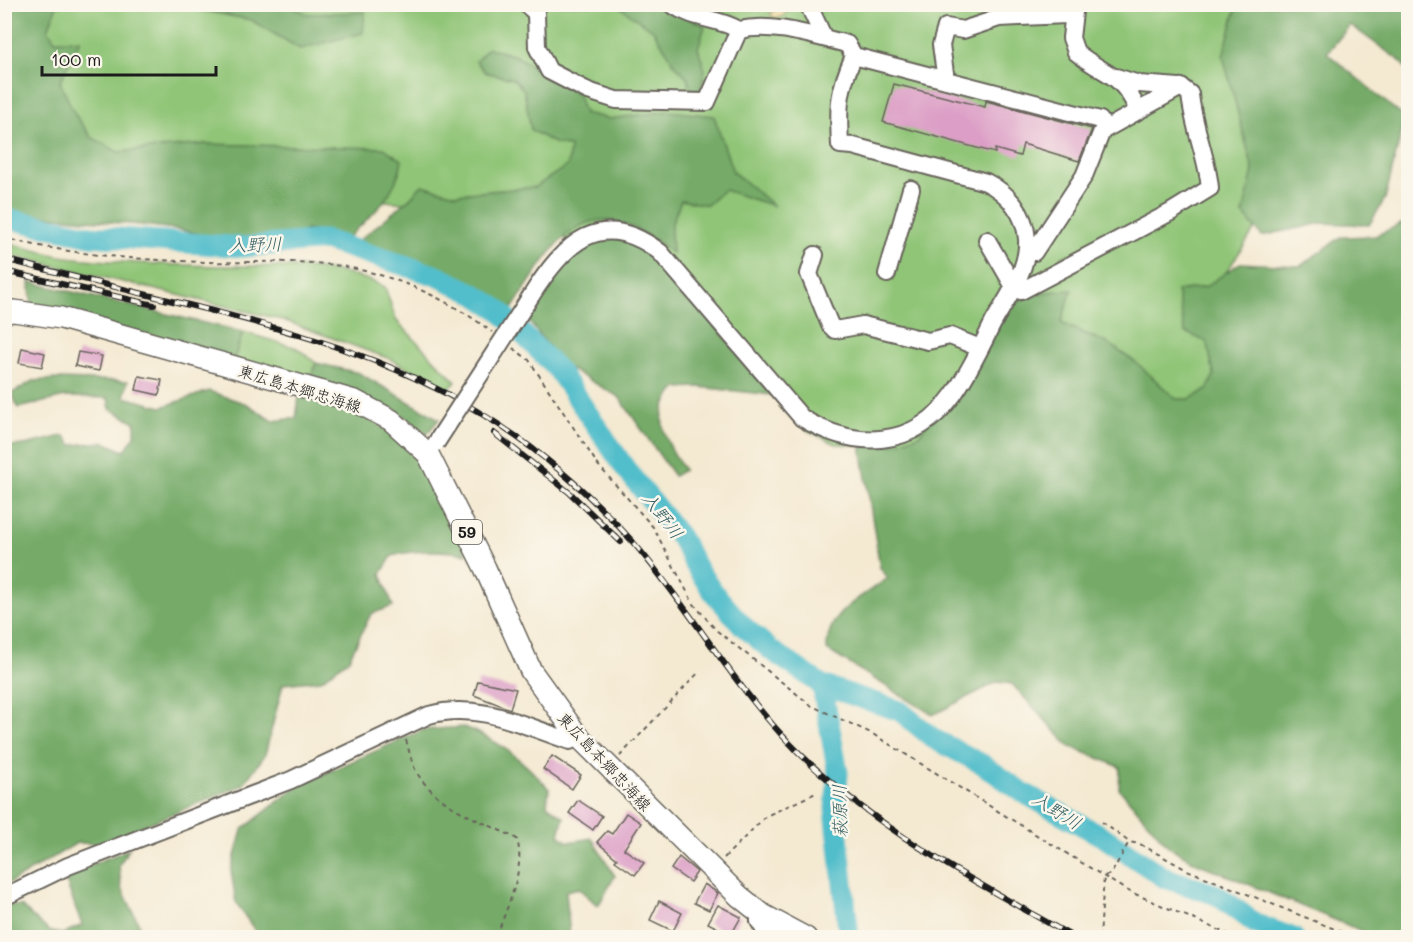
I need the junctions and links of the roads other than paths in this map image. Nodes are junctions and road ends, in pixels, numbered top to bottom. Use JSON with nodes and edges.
{"nodes":[{"id":1,"x":526,"y":4,"type":"edge"},
{"id":2,"x":671,"y":4,"type":"edge"},
{"id":3,"x":808,"y":4,"type":"edge"},
{"id":4,"x":1074,"y":8,"type":"edge"},
{"id":5,"x":739,"y":30,"type":"junction"},
{"id":6,"x":824,"y":39,"type":"junction"},
{"id":7,"x":854,"y":56,"type":"junction"},
{"id":8,"x":1116,"y":77,"type":"junction"},
{"id":9,"x":946,"y":80,"type":"junction"},
{"id":10,"x":1181,"y":87,"type":"junction"},
{"id":11,"x":1138,"y":110,"type":"junction"},
{"id":12,"x":1106,"y":128,"type":"junction"},
{"id":13,"x":911,"y":189,"type":"dead end"},
{"id":14,"x":987,"y":240,"type":"dead end"},
{"id":15,"x":1027,"y":251,"type":"junction"},
{"id":16,"x":815,"y":255,"type":"dead end"},
{"id":17,"x":887,"y":274,"type":"dead end"},
{"id":18,"x":1013,"y":285,"type":"junction"},
{"id":19,"x":4,"y":312,"type":"edge"},
{"id":20,"x":980,"y":348,"type":"junction"},
{"id":21,"x":432,"y":448,"type":"junction"},
{"id":22,"x":577,"y":735,"type":"junction"},
{"id":23,"x":4,"y":897,"type":"edge"},
{"id":24,"x":763,"y":915,"type":"junction"},
{"id":25,"x":769,"y":938,"type":"edge"},
{"id":26,"x":806,"y":938,"type":"edge"}],
"edges":[{"from":1,"to":5,"type":"street"},
{"from":2,"to":5,"type":"street"},
{"from":3,"to":6,"type":"street"},
{"from":4,"to":8,"type":"street"},
{"from":4,"to":9,"type":"street"},
{"from":5,"to":6,"type":"street"},
{"from":6,"to":7,"type":"street"},
{"from":7,"to":9,"type":"street"},
{"from":7,"to":15,"type":"street"},
{"from":8,"to":10,"type":"street"},
{"from":8,"to":11,"type":"street"},
{"from":9,"to":12,"type":"street"},
{"from":10,"to":11,"type":"street"},
{"from":10,"to":18,"type":"street"},
{"from":11,"to":12,"type":"street"},
{"from":12,"to":15,"type":"street"},
{"from":13,"to":17,"type":"street"},
{"from":14,"to":18,"type":"street"},
{"from":15,"to":18,"type":"street"},
{"from":16,"to":20,"type":"street"},
{"from":18,"to":20,"type":"street"},
{"from":19,"to":21,"type":"main road","name":"東広島本郷忠海線","number":"59"},
{"from":20,"to":21,"type":"street","bridge":true},
{"from":21,"to":22,"type":"main road","name":"東広島本郷忠海線","number":"59"},
{"from":22,"to":23,"type":"street"},
{"from":22,"to":24,"type":"main road","name":"東広島本郷忠海線","number":"59"},
{"from":24,"to":25,"type":"street"},
{"from":24,"to":26,"type":"main road","name":"東広島本郷忠海線","number":"59"}]}
